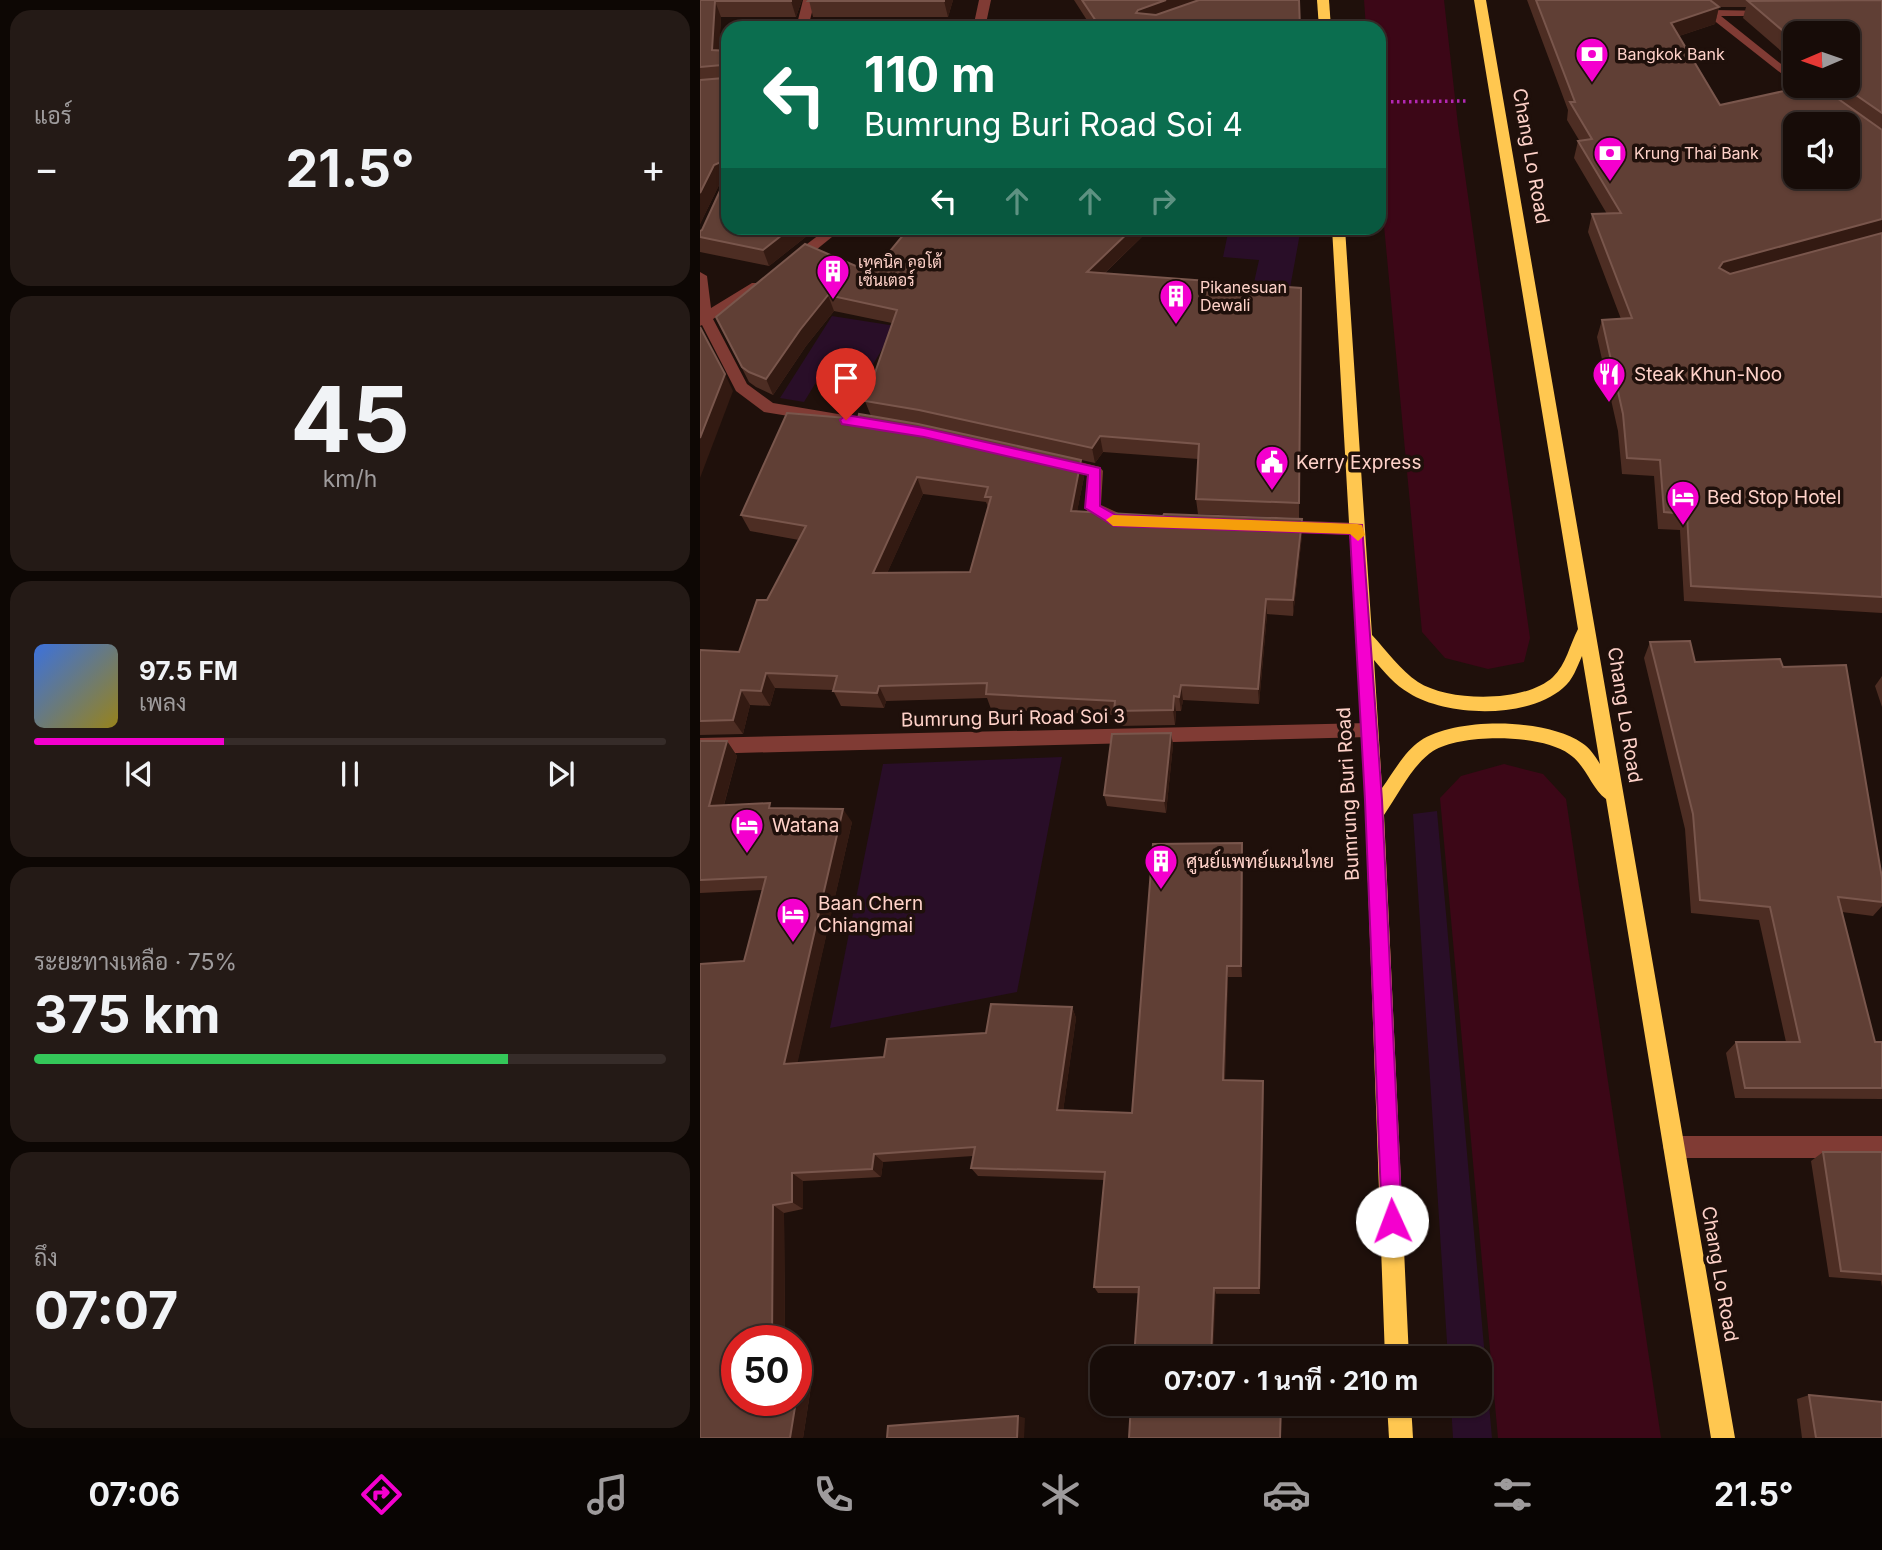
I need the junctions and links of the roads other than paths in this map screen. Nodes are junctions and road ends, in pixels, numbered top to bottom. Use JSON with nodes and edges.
{"nodes":[{"id":1,"x":809,"y":0,"type":"edge"},
{"id":2,"x":985,"y":0,"type":"edge"},
{"id":3,"x":1323,"y":0,"type":"edge"},
{"id":4,"x":1480,"y":0,"type":"edge"},
{"id":5,"x":1694,"y":0,"type":"edge"},
{"id":6,"x":1776,"y":12,"type":"edge"},
{"id":7,"x":1710,"y":13,"type":"junction"},
{"id":8,"x":804,"y":21,"type":"edge"},
{"id":9,"x":980,"y":21,"type":"edge"},
{"id":10,"x":1324,"y":21,"type":"edge"},
{"id":11,"x":1783,"y":72,"type":"edge"},
{"id":12,"x":827,"y":235,"type":"edge"},
{"id":13,"x":1338,"y":235,"type":"edge"},
{"id":14,"x":700,"y":276,"type":"edge"},
{"id":15,"x":703,"y":320,"type":"edge"},
{"id":16,"x":859,"y":422,"type":"edge"},
{"id":17,"x":1042,"y":459,"type":"edge"},
{"id":18,"x":1140,"y":521,"type":"edge"},
{"id":19,"x":1258,"y":525,"type":"edge"},
{"id":20,"x":1357,"y":529,"type":"junction"},
{"id":21,"x":1586,"y":629,"type":"junction"},
{"id":22,"x":1364,"y":638,"type":"junction"},
{"id":23,"x":1370,"y":730,"type":"junction"},
{"id":24,"x":700,"y":746,"type":"edge"},
{"id":25,"x":1613,"y":797,"type":"junction"},
{"id":26,"x":1374,"y":814,"type":"junction"},
{"id":27,"x":1674,"y":1147,"type":"junction"},
{"id":28,"x":1882,"y":1147,"type":"edge"},
{"id":29,"x":1397,"y":1346,"type":"edge"},
{"id":30,"x":1400,"y":1416,"type":"edge"},
{"id":31,"x":1401,"y":1438,"type":"edge"},
{"id":32,"x":1723,"y":1438,"type":"edge"}],
"edges":[{"from":1,"to":8,"type":"street"},
{"from":2,"to":9,"type":"street"},
{"from":3,"to":10,"type":"main road"},
{"from":4,"to":21,"type":"main road","name":"Chang Lo Road"},
{"from":5,"to":7,"type":"street"},
{"from":6,"to":7,"type":"street"},
{"from":7,"to":11,"type":"street"},
{"from":12,"to":15,"type":"street"},
{"from":13,"to":20,"type":"main road","name":"Bumrung Buri Road"},
{"from":14,"to":15,"type":"street"},
{"from":15,"to":16,"type":"street"},
{"from":17,"to":18,"type":"street"},
{"from":19,"to":20,"type":"street"},
{"from":20,"to":22,"type":"main road","name":"Bumrung Buri Road"},
{"from":21,"to":22,"type":"main road"},
{"from":21,"to":25,"type":"main road","name":"Chang Lo Road"},
{"from":22,"to":23,"type":"main road","name":"Bumrung Buri Road"},
{"from":23,"to":24,"type":"street","name":"Bumrung Buri Road Soi 3"},
{"from":23,"to":26,"type":"main road","name":"Bumrung Buri Road"},
{"from":25,"to":26,"type":"main road"},
{"from":25,"to":27,"type":"main road","name":"Chang Lo Road"},
{"from":26,"to":29,"type":"main road","name":"Bumrung Buri Road"},
{"from":27,"to":28,"type":"street"},
{"from":27,"to":32,"type":"main road","name":"Chang Lo Road"},
{"from":30,"to":31,"type":"main road"}]}
